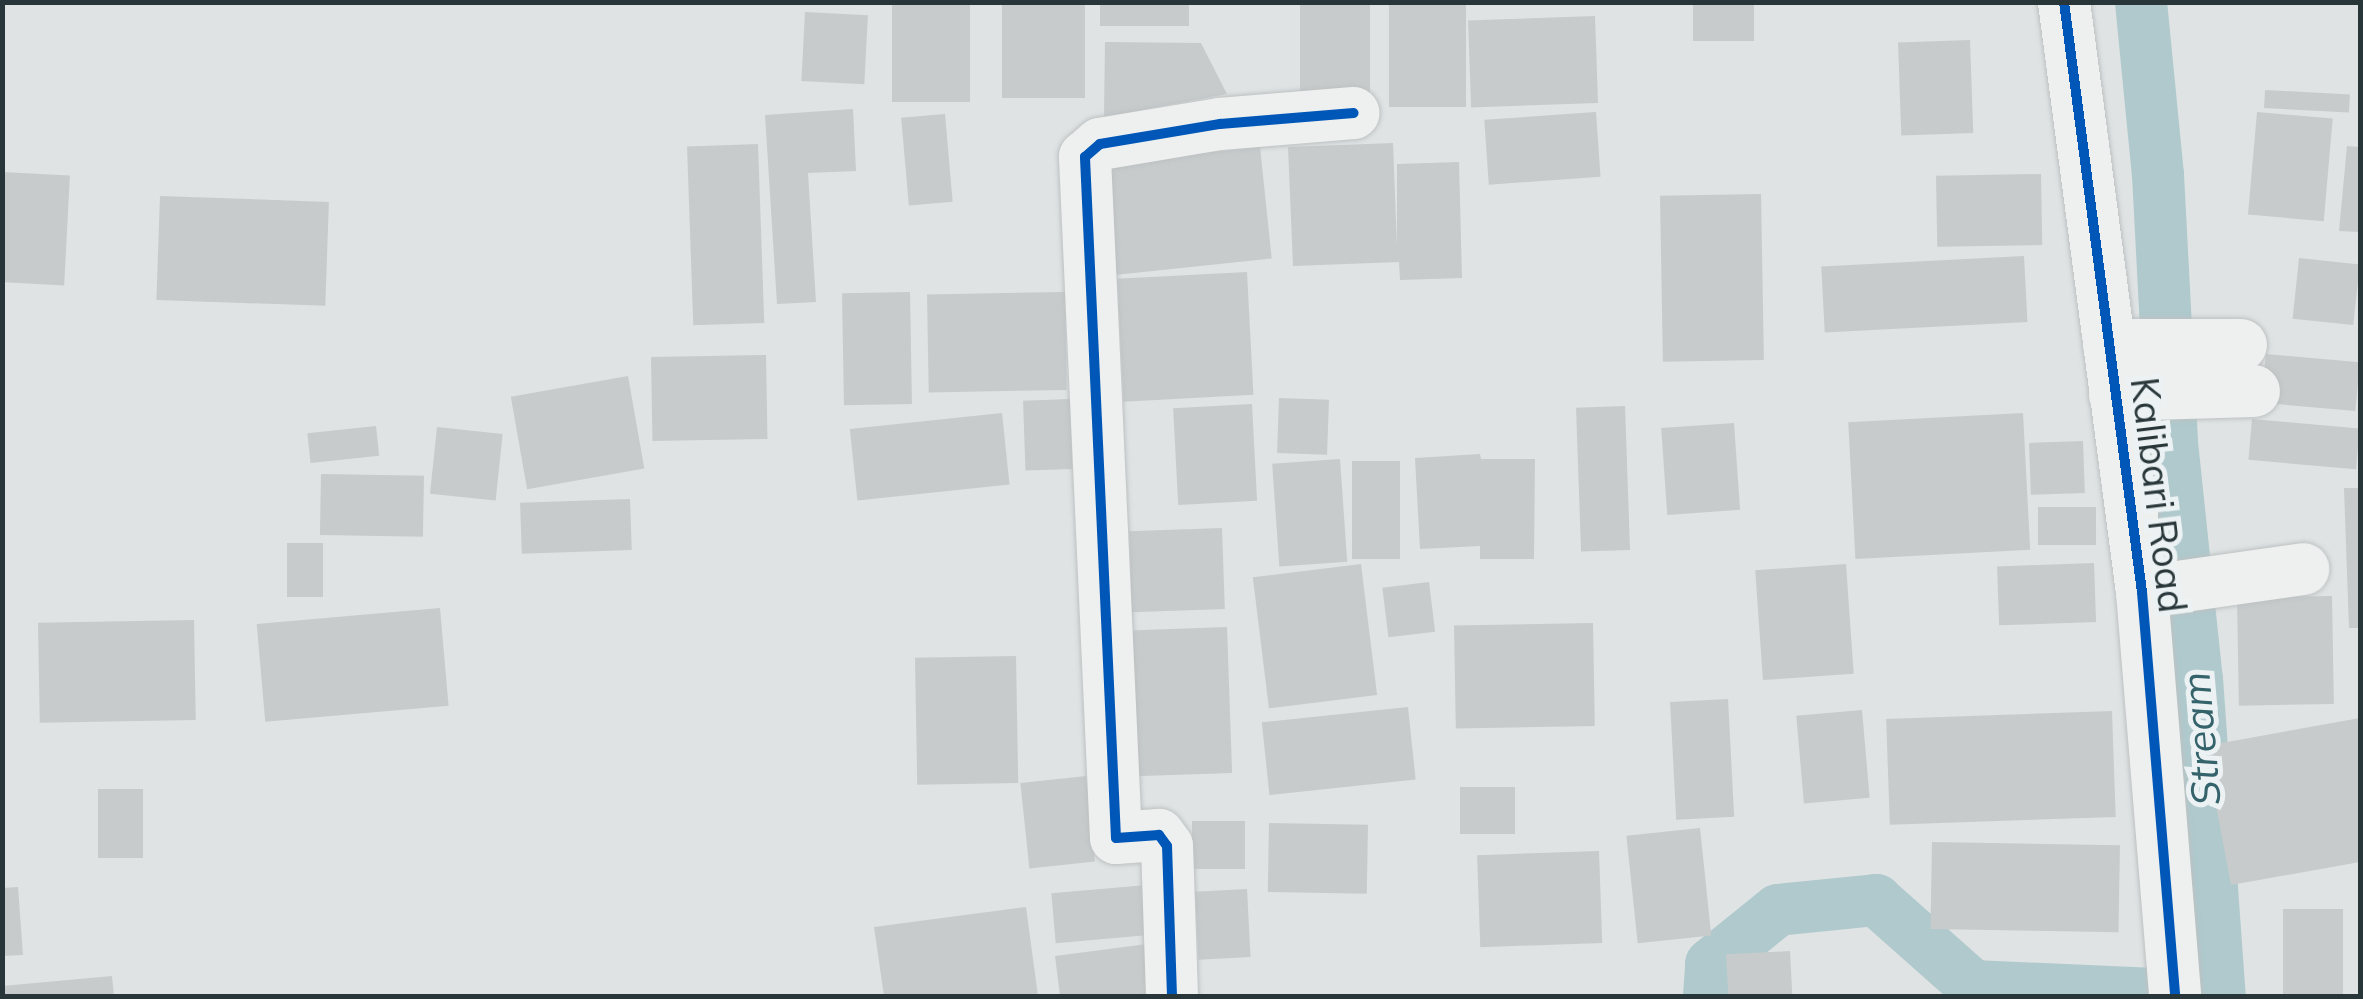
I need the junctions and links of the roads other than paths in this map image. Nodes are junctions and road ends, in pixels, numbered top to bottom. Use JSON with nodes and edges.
{"nodes":[{"id":1,"x":2064,"y":2,"type":"edge"},
{"id":2,"x":1354,"y":113,"type":"dead end"},
{"id":3,"x":2247,"y":368,"type":"dead end"},
{"id":4,"x":2114,"y":369,"type":"junction"},
{"id":5,"x":2303,"y":569,"type":"dead end"},
{"id":6,"x":2143,"y":592,"type":"junction"},
{"id":7,"x":1172,"y":996,"type":"edge"},
{"id":8,"x":2175,"y":996,"type":"edge"}],
"edges":[{"from":1,"to":4,"type":"street","name":"Kalibari Road"},
{"from":2,"to":7,"type":"street"},
{"from":3,"to":4,"type":"street"},
{"from":4,"to":6,"type":"street","name":"Kalibari Road"},
{"from":5,"to":6,"type":"street"},
{"from":6,"to":8,"type":"street","name":"Kalibari Road"}]}
